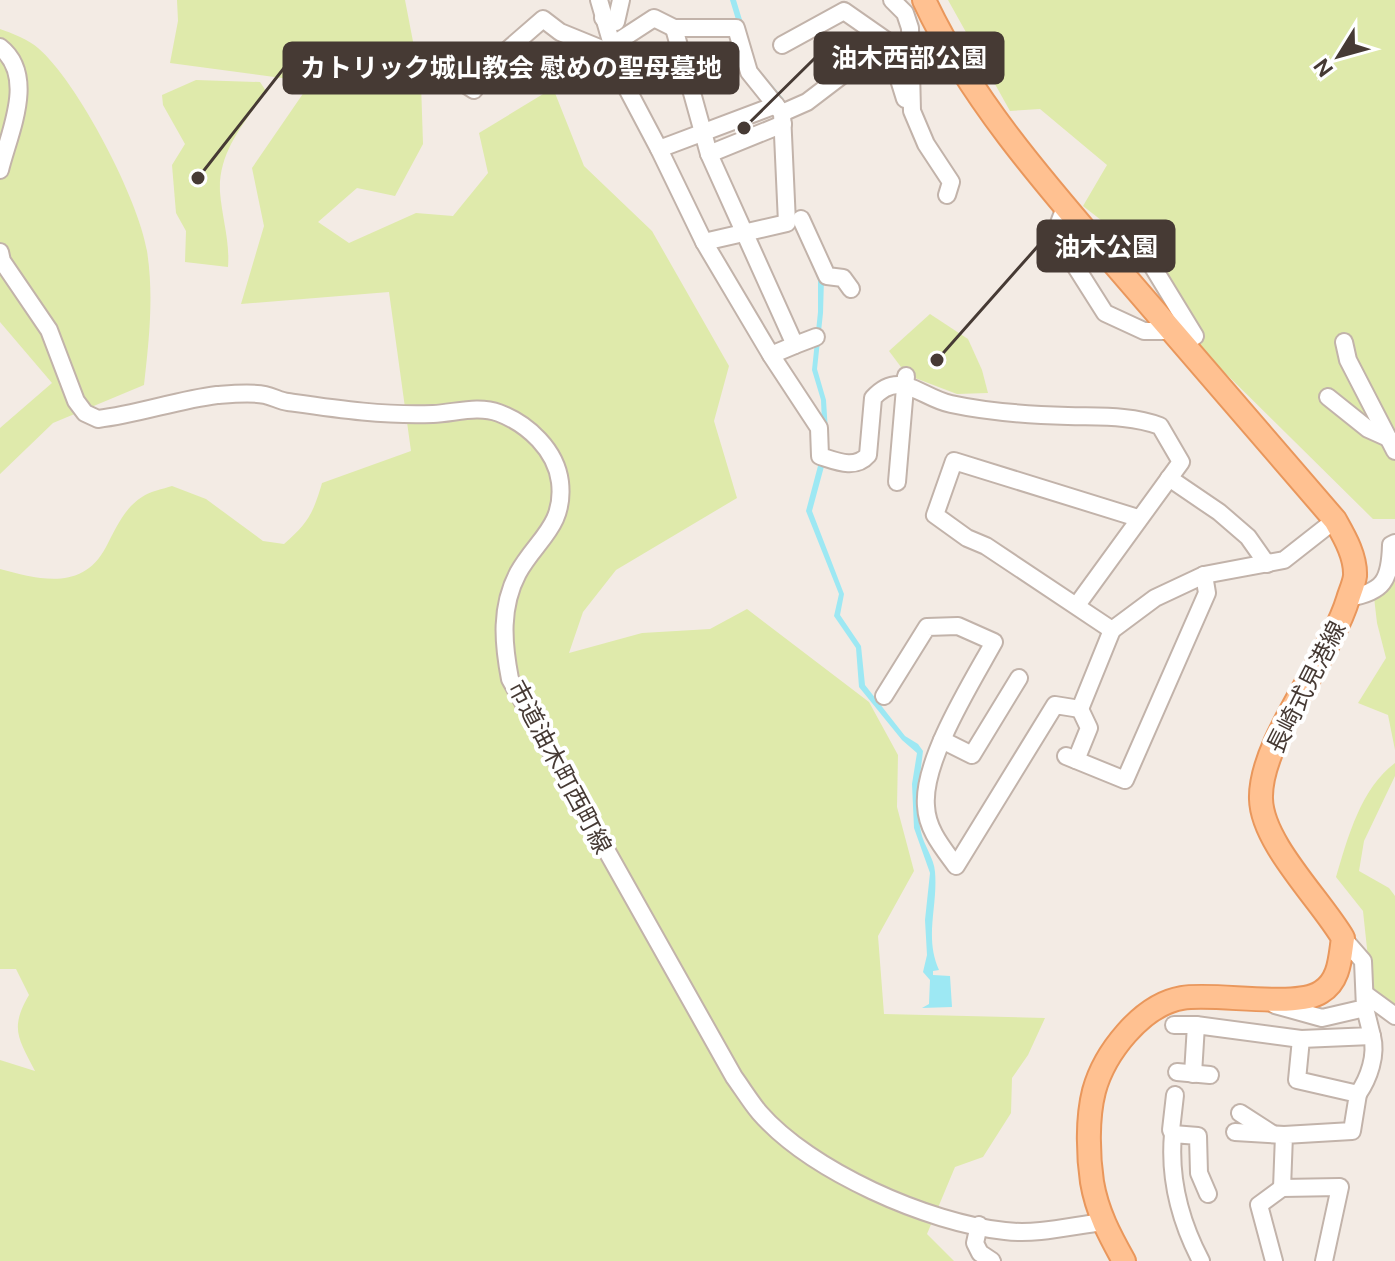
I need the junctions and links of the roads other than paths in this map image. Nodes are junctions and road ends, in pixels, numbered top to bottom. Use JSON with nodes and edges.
{"nodes":[{"id":1,"x":599,"y":0,"type":"edge"},
{"id":2,"x":621,"y":0,"type":"edge"},
{"id":3,"x":892,"y":0,"type":"edge"},
{"id":4,"x":924,"y":0,"type":"edge"},
{"id":5,"x":603,"y":18,"type":"junction"},
{"id":6,"x":674,"y":28,"type":"junction"},
{"id":7,"x":887,"y":41,"type":"junction"},
{"id":8,"x":782,"y":45,"type":"dead end"},
{"id":9,"x":0,"y":47,"type":"edge"},
{"id":10,"x":613,"y":50,"type":"junction"},
{"id":11,"x":432,"y":74,"type":"dead end"},
{"id":12,"x":912,"y":111,"type":"junction"},
{"id":13,"x":781,"y":114,"type":"junction"},
{"id":14,"x":702,"y":135,"type":"junction"},
{"id":15,"x":659,"y":149,"type":"junction"},
{"id":16,"x":709,"y":154,"type":"junction"},
{"id":17,"x":0,"y":170,"type":"edge"},
{"id":18,"x":947,"y":195,"type":"dead end"},
{"id":19,"x":1065,"y":207,"type":"junction"},
{"id":20,"x":800,"y":217,"type":"junction"},
{"id":21,"x":747,"y":233,"type":"junction"},
{"id":22,"x":1134,"y":236,"type":"dead end"},
{"id":23,"x":704,"y":242,"type":"junction"},
{"id":24,"x":0,"y":252,"type":"edge"},
{"id":25,"x":851,"y":289,"type":"dead end"},
{"id":26,"x":816,"y":337,"type":"dead end"},
{"id":27,"x":1177,"y":338,"type":"junction"},
{"id":28,"x":1344,"y":342,"type":"dead end"},
{"id":29,"x":795,"y":345,"type":"junction"},
{"id":30,"x":771,"y":355,"type":"junction"},
{"id":31,"x":906,"y":380,"type":"junction"},
{"id":32,"x":1328,"y":397,"type":"dead end"},
{"id":33,"x":1392,"y":445,"type":"edge"},
{"id":34,"x":1169,"y":478,"type":"junction"},
{"id":35,"x":897,"y":482,"type":"dead end"},
{"id":36,"x":1138,"y":518,"type":"junction"},
{"id":37,"x":1335,"y":520,"type":"junction"},
{"id":38,"x":1395,"y":543,"type":"edge"},
{"id":39,"x":1267,"y":564,"type":"junction"},
{"id":40,"x":1204,"y":575,"type":"junction"},
{"id":41,"x":1348,"y":598,"type":"junction"},
{"id":42,"x":1077,"y":605,"type":"junction"},
{"id":43,"x":1112,"y":630,"type":"junction"},
{"id":44,"x":1019,"y":678,"type":"dead end"},
{"id":45,"x":884,"y":696,"type":"dead end"},
{"id":46,"x":1080,"y":709,"type":"junction"},
{"id":47,"x":942,"y":740,"type":"junction"},
{"id":48,"x":1343,"y":938,"type":"junction"},
{"id":49,"x":1253,"y":999,"type":"junction"},
{"id":50,"x":1365,"y":1001,"type":"junction"},
{"id":51,"x":1395,"y":1016,"type":"edge"},
{"id":52,"x":1174,"y":1025,"type":"dead end"},
{"id":53,"x":1196,"y":1025,"type":"junction"},
{"id":54,"x":1372,"y":1036,"type":"junction"},
{"id":55,"x":1301,"y":1039,"type":"junction"},
{"id":56,"x":1210,"y":1075,"type":"dead end"},
{"id":57,"x":1358,"y":1094,"type":"junction"},
{"id":58,"x":1175,"y":1095,"type":"dead end"},
{"id":59,"x":1240,"y":1113,"type":"dead end"},
{"id":60,"x":1235,"y":1132,"type":"dead end"},
{"id":61,"x":1173,"y":1134,"type":"junction"},
{"id":62,"x":1278,"y":1134,"type":"junction"},
{"id":63,"x":1282,"y":1188,"type":"junction"},
{"id":64,"x":1208,"y":1194,"type":"dead end"},
{"id":65,"x":1103,"y":1222,"type":"junction"},
{"id":66,"x":979,"y":1225,"type":"junction"},
{"id":67,"x":992,"y":1261,"type":"edge"},
{"id":68,"x":1124,"y":1261,"type":"edge"},
{"id":69,"x":1201,"y":1261,"type":"edge"},
{"id":70,"x":1274,"y":1261,"type":"edge"},
{"id":71,"x":1323,"y":1261,"type":"edge"}],
"edges":[{"from":1,"to":5,"type":"street"},
{"from":2,"to":5,"type":"street"},
{"from":3,"to":12,"type":"street"},
{"from":4,"to":19,"type":"main road","name":"長崎式見港線"},
{"from":5,"to":10,"type":"street"},
{"from":6,"to":10,"type":"street"},
{"from":6,"to":13,"type":"street"},
{"from":6,"to":14,"type":"street"},
{"from":7,"to":8,"type":"street"},
{"from":7,"to":12,"type":"street"},
{"from":7,"to":13,"type":"street"},
{"from":9,"to":17,"type":"street"},
{"from":10,"to":11,"type":"street"},
{"from":10,"to":15,"type":"street"},
{"from":12,"to":18,"type":"street"},
{"from":13,"to":14,"type":"street"},
{"from":13,"to":16,"type":"street"},
{"from":13,"to":20,"type":"street"},
{"from":14,"to":15,"type":"street"},
{"from":14,"to":16,"type":"street"},
{"from":15,"to":23,"type":"street"},
{"from":16,"to":21,"type":"street"},
{"from":19,"to":27,"type":"main road","name":"長崎式見港線"},
{"from":19,"to":27,"type":"street"},
{"from":20,"to":21,"type":"street"},
{"from":20,"to":25,"type":"street"},
{"from":21,"to":23,"type":"street"},
{"from":21,"to":29,"type":"street"},
{"from":22,"to":27,"type":"street"},
{"from":23,"to":30,"type":"street"},
{"from":24,"to":66,"type":"street","name":"市道油木町西町線"},
{"from":26,"to":29,"type":"street"},
{"from":27,"to":37,"type":"main road","name":"長崎式見港線"},
{"from":28,"to":33,"type":"street"},
{"from":29,"to":30,"type":"street"},
{"from":30,"to":31,"type":"street"},
{"from":31,"to":34,"type":"street"},
{"from":31,"to":35,"type":"street"},
{"from":32,"to":33,"type":"street"},
{"from":34,"to":36,"type":"street"},
{"from":34,"to":39,"type":"street"},
{"from":36,"to":42,"type":"street"},
{"from":36,"to":42,"type":"street"},
{"from":37,"to":39,"type":"street"},
{"from":37,"to":41,"type":"main road","name":"長崎式見港線"},
{"from":38,"to":41,"type":"street"},
{"from":39,"to":40,"type":"street"},
{"from":40,"to":43,"type":"street"},
{"from":40,"to":46,"type":"street"},
{"from":41,"to":48,"type":"main road","name":"長崎式見港線"},
{"from":42,"to":43,"type":"street"},
{"from":43,"to":46,"type":"street"},
{"from":44,"to":47,"type":"street"},
{"from":45,"to":47,"type":"street"},
{"from":46,"to":47,"type":"street"},
{"from":48,"to":49,"type":"main road"},
{"from":48,"to":50,"type":"street"},
{"from":49,"to":50,"type":"street"},
{"from":49,"to":65,"type":"main road"},
{"from":50,"to":51,"type":"street"},
{"from":50,"to":54,"type":"street"},
{"from":52,"to":53,"type":"street"},
{"from":53,"to":55,"type":"street"},
{"from":53,"to":56,"type":"street"},
{"from":54,"to":55,"type":"street"},
{"from":54,"to":57,"type":"street"},
{"from":55,"to":57,"type":"street"},
{"from":57,"to":62,"type":"street"},
{"from":58,"to":61,"type":"street"},
{"from":59,"to":62,"type":"street"},
{"from":60,"to":62,"type":"street"},
{"from":61,"to":64,"type":"street"},
{"from":61,"to":69,"type":"street"},
{"from":62,"to":63,"type":"street"},
{"from":63,"to":70,"type":"street"},
{"from":63,"to":71,"type":"street"},
{"from":65,"to":66,"type":"street","name":"市道油木町西町線"},
{"from":65,"to":68,"type":"main road"},
{"from":66,"to":67,"type":"street"}]}
